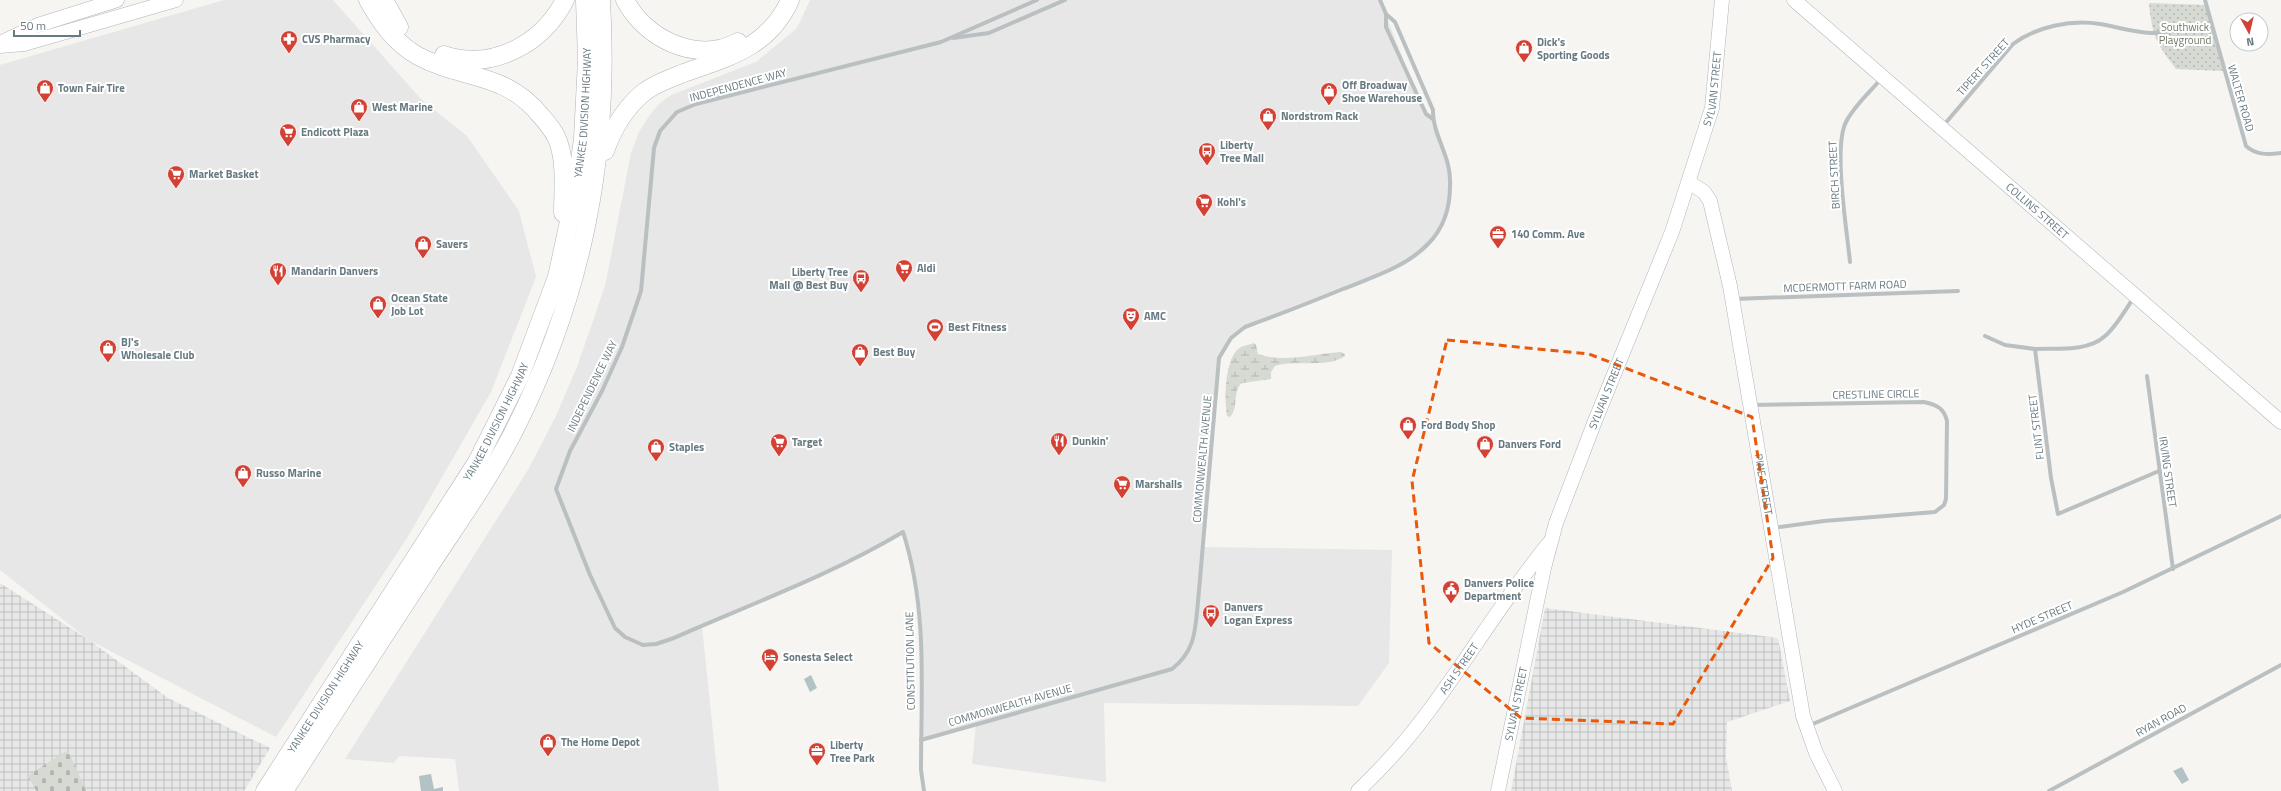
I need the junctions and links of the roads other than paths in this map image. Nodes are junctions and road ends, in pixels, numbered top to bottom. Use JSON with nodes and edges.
{"nodes":[{"id":1,"x":117,"y":0,"type":"edge"},
{"id":2,"x":176,"y":0,"type":"edge"},
{"id":3,"x":368,"y":0,"type":"edge"},
{"id":4,"x":384,"y":0,"type":"edge"},
{"id":5,"x":565,"y":0,"type":"edge"},
{"id":6,"x":584,"y":0,"type":"edge"},
{"id":7,"x":601,"y":0,"type":"edge"},
{"id":8,"x":625,"y":0,"type":"edge"},
{"id":9,"x":780,"y":0,"type":"edge"},
{"id":10,"x":790,"y":0,"type":"edge"},
{"id":11,"x":1037,"y":0,"type":"edge"},
{"id":12,"x":1065,"y":0,"type":"edge"},
{"id":13,"x":1380,"y":0,"type":"edge"},
{"id":14,"x":1722,"y":0,"type":"edge"},
{"id":15,"x":1794,"y":0,"type":"edge"},
{"id":16,"x":2205,"y":0,"type":"edge"},
{"id":17,"x":1386,"y":14,"type":"junction"},
{"id":18,"x":2211,"y":23,"type":"junction"},
{"id":19,"x":951,"y":38,"type":"junction"},
{"id":20,"x":0,"y":42,"type":"edge"},
{"id":21,"x":0,"y":46,"type":"edge"},
{"id":22,"x":1882,"y":77,"type":"junction"},
{"id":23,"x":1433,"y":119,"type":"junction"},
{"id":24,"x":1941,"y":128,"type":"junction"},
{"id":25,"x":2281,"y":153,"type":"edge"},
{"id":26,"x":595,"y":178,"type":"junction"},
{"id":27,"x":1690,"y":183,"type":"junction"},
{"id":28,"x":563,"y":250,"type":"junction"},
{"id":29,"x":1850,"y":262,"type":"dead end"},
{"id":30,"x":1958,"y":291,"type":"dead end"},
{"id":31,"x":2135,"y":297,"type":"junction"},
{"id":32,"x":1732,"y":299,"type":"junction"},
{"id":33,"x":1985,"y":336,"type":"dead end"},
{"id":34,"x":2036,"y":349,"type":"junction"},
{"id":35,"x":2147,"y":376,"type":"dead end"},
{"id":36,"x":1750,"y":405,"type":"junction"},
{"id":37,"x":2281,"y":422,"type":"edge"},
{"id":38,"x":2159,"y":471,"type":"junction"},
{"id":39,"x":2281,"y":516,"type":"edge"},
{"id":40,"x":1771,"y":528,"type":"junction"},
{"id":41,"x":903,"y":532,"type":"joint"},
{"id":42,"x":1552,"y":539,"type":"junction"},
{"id":43,"x":2172,"y":569,"type":"junction"},
{"id":44,"x":2281,"y":665,"type":"edge"},
{"id":45,"x":1807,"y":726,"type":"junction"},
{"id":46,"x":921,"y":740,"type":"junction"},
{"id":47,"x":265,"y":791,"type":"edge"},
{"id":48,"x":284,"y":791,"type":"edge"},
{"id":49,"x":924,"y":791,"type":"edge"},
{"id":50,"x":1358,"y":791,"type":"edge"},
{"id":51,"x":1498,"y":791,"type":"edge"},
{"id":52,"x":1835,"y":791,"type":"edge"},
{"id":53,"x":2049,"y":791,"type":"edge"}],
"edges":[{"from":1,"to":20,"type":"main road"},
{"from":2,"to":21,"type":"main road"},
{"from":3,"to":28,"type":"highway"},
{"from":4,"to":5,"type":"highway"},
{"from":6,"to":28,"type":"highway","name":"YANKEE DIVISION HIGHWAY"},
{"from":7,"to":26,"type":"highway","name":"YANKEE DIVISION HIGHWAY"},
{"from":8,"to":9,"type":"highway"},
{"from":10,"to":26,"type":"highway"},
{"from":11,"to":19,"type":"street","name":"INDEPENDENCE WAY"},
{"from":12,"to":19,"type":"street","name":"INDEPENDENCE WAY"},
{"from":13,"to":17,"type":"street","name":"COMMONWEALTH AVENUE"},
{"from":14,"to":27,"type":"main road","name":"SYLVAN STREET"},
{"from":15,"to":22,"type":"main road","name":"COLLINS STREET"},
{"from":16,"to":18,"type":"street","name":"WALTER ROAD"},
{"from":17,"to":23,"type":"street","name":"COMMONWEALTH AVENUE"},
{"from":17,"to":23,"type":"street","name":"COMMONWEALTH AVENUE"},
{"from":18,"to":24,"type":"street","name":"TIPERT STREET"},
{"from":18,"to":25,"type":"street","name":"WALTER ROAD"},
{"from":19,"to":41,"type":"street","name":"INDEPENDENCE WAY"},
{"from":22,"to":24,"type":"main road","name":"COLLINS STREET"},
{"from":22,"to":29,"type":"street","name":"BIRCH STREET"},
{"from":23,"to":46,"type":"street","name":"COMMONWEALTH AVENUE"},
{"from":24,"to":31,"type":"main road","name":"COLLINS STREET"},
{"from":26,"to":48,"type":"highway","name":"YANKEE DIVISION HIGHWAY"},
{"from":27,"to":32,"type":"main road","name":"PINE STREET"},
{"from":27,"to":42,"type":"main road","name":"SYLVAN STREET"},
{"from":28,"to":47,"type":"highway","name":"YANKEE DIVISION HIGHWAY"},
{"from":30,"to":32,"type":"street","name":"MCDERMOTT FARM ROAD"},
{"from":31,"to":34,"type":"street"},
{"from":31,"to":37,"type":"main road","name":"COLLINS STREET"},
{"from":32,"to":36,"type":"main road","name":"PINE STREET"},
{"from":33,"to":34,"type":"street"},
{"from":34,"to":38,"type":"street","name":"FLINT STREET"},
{"from":35,"to":38,"type":"street","name":"IRVING STREET"},
{"from":36,"to":40,"type":"main road","name":"PINE STREET"},
{"from":36,"to":40,"type":"street","name":"CRESTLINE CIRCLE"},
{"from":38,"to":43,"type":"street","name":"IRVING STREET"},
{"from":39,"to":43,"type":"street","name":"HYDE STREET"},
{"from":40,"to":45,"type":"main road","name":"PINE STREET"},
{"from":41,"to":46,"type":"street","name":"CONSTITUTION LANE"},
{"from":42,"to":50,"type":"main road","name":"ASH STREET"},
{"from":42,"to":51,"type":"main road","name":"SYLVAN STREET"},
{"from":43,"to":45,"type":"street","name":"HYDE STREET"},
{"from":44,"to":53,"type":"street","name":"RYAN ROAD"},
{"from":45,"to":52,"type":"main road","name":"PINE STREET"},
{"from":46,"to":49,"type":"street","name":"CONSTITUTION LANE"}]}
